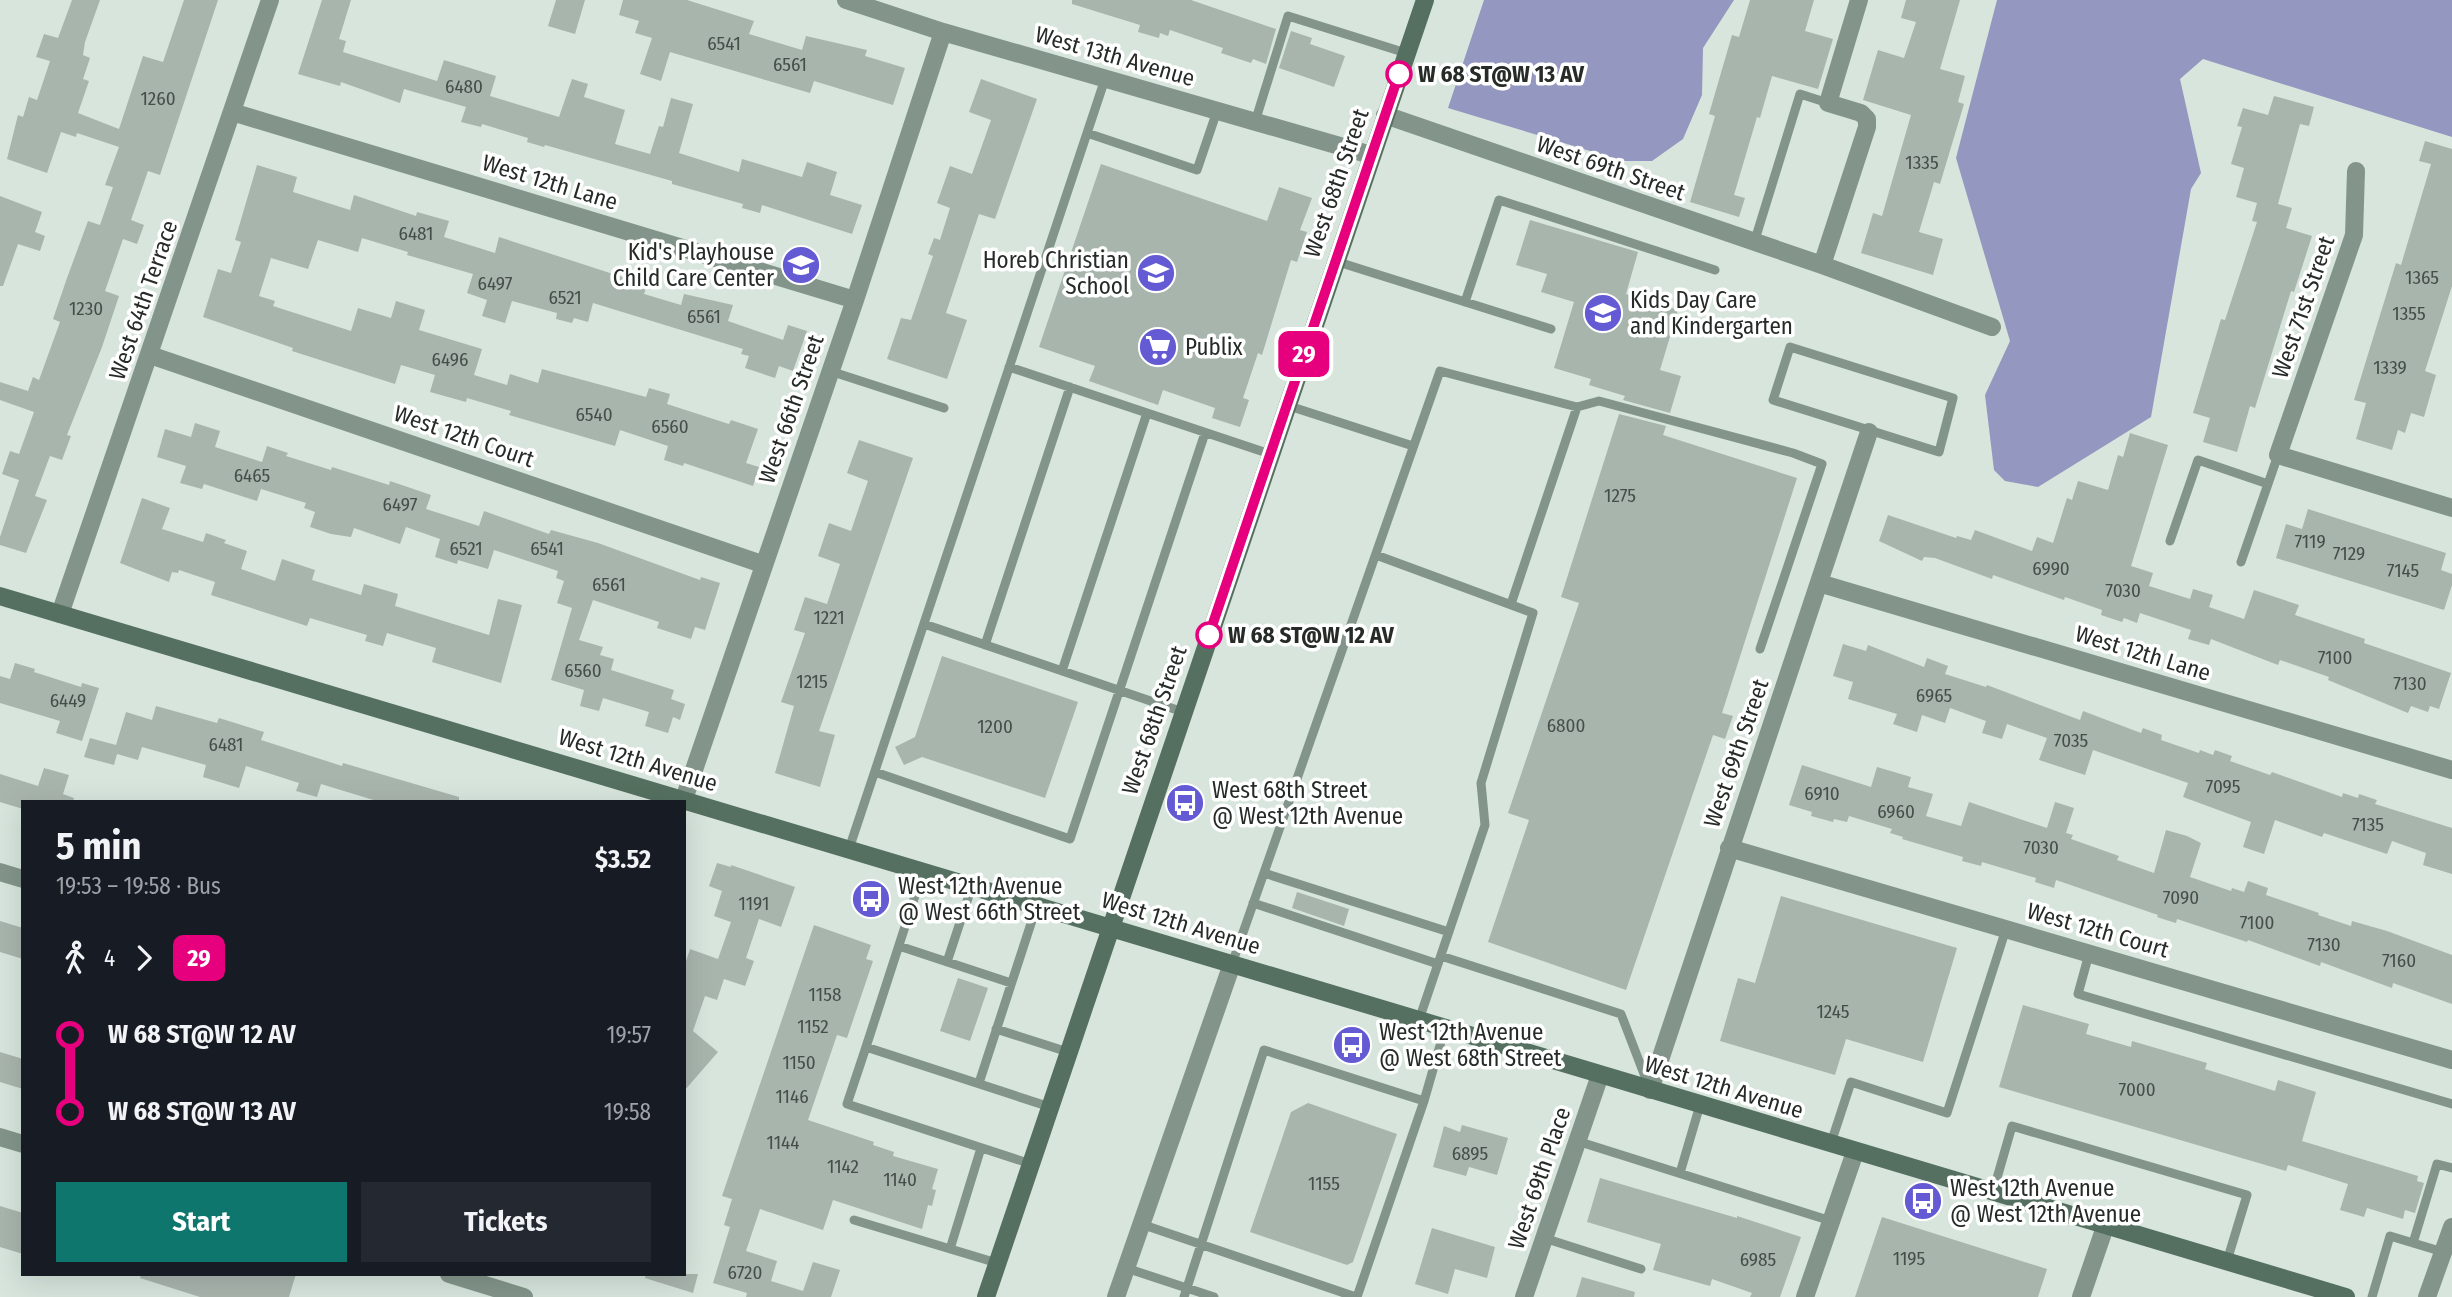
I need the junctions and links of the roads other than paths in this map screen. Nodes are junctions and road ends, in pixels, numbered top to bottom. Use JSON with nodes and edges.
{"nodes":[{"id":1,"x":270,"y":0,"type":"edge"},
{"id":2,"x":846,"y":0,"type":"edge"},
{"id":3,"x":1425,"y":0,"type":"edge"},
{"id":4,"x":1858,"y":0,"type":"edge"},
{"id":5,"x":943,"y":32,"type":"junction"},
{"id":6,"x":1406,"y":52,"type":"junction"},
{"id":7,"x":1105,"y":79,"type":"junction"},
{"id":8,"x":1828,"y":103,"type":"junction"},
{"id":9,"x":1217,"y":111,"type":"junction"},
{"id":10,"x":232,"y":112,"type":"junction"},
{"id":11,"x":1385,"y":115,"type":"junction"},
{"id":12,"x":1255,"y":122,"type":"junction"},
{"id":13,"x":1087,"y":133,"type":"junction"},
{"id":14,"x":1371,"y":155,"type":"junction"},
{"id":15,"x":2356,"y":172,"type":"dead end"},
{"id":16,"x":1754,"y":243,"type":"junction"},
{"id":17,"x":1335,"y":261,"type":"junction"},
{"id":18,"x":1822,"y":265,"type":"junction"},
{"id":19,"x":1714,"y":270,"type":"dead end"},
{"id":20,"x":855,"y":300,"type":"junction"},
{"id":21,"x":1465,"y":302,"type":"junction"},
{"id":22,"x":1992,"y":327,"type":"dead end"},
{"id":23,"x":1551,"y":329,"type":"dead end"},
{"id":24,"x":150,"y":355,"type":"junction"},
{"id":25,"x":1009,"y":367,"type":"junction"},
{"id":26,"x":830,"y":371,"type":"junction"},
{"id":27,"x":1070,"y":387,"type":"junction"},
{"id":28,"x":1286,"y":405,"type":"junction"},
{"id":29,"x":1577,"y":407,"type":"junction"},
{"id":30,"x":944,"y":408,"type":"dead end"},
{"id":31,"x":1147,"y":413,"type":"junction"},
{"id":32,"x":1870,"y":432,"type":"junction"},
{"id":33,"x":1205,"y":433,"type":"junction"},
{"id":34,"x":1413,"y":446,"type":"junction"},
{"id":35,"x":1270,"y":454,"type":"junction"},
{"id":36,"x":2278,"y":455,"type":"junction"},
{"id":37,"x":2268,"y":484,"type":"junction"},
{"id":38,"x":2452,"y":508,"type":"edge"},
{"id":39,"x":2170,"y":541,"type":"dead end"},
{"id":40,"x":1376,"y":555,"type":"junction"},
{"id":41,"x":2241,"y":562,"type":"dead end"},
{"id":42,"x":762,"y":564,"type":"junction"},
{"id":43,"x":1819,"y":583,"type":"junction"},
{"id":44,"x":0,"y":596,"type":"edge"},
{"id":45,"x":1511,"y":604,"type":"junction"},
{"id":46,"x":60,"y":614,"type":"junction"},
{"id":47,"x":924,"y":624,"type":"junction"},
{"id":48,"x":985,"y":645,"type":"junction"},
{"id":49,"x":1760,"y":649,"type":"dead end"},
{"id":50,"x":1062,"y":671,"type":"junction"},
{"id":51,"x":1121,"y":691,"type":"junction"},
{"id":52,"x":1183,"y":712,"type":"junction"},
{"id":53,"x":2452,"y":771,"type":"edge"},
{"id":54,"x":875,"y":772,"type":"junction"},
{"id":55,"x":683,"y":800,"type":"edge"},
{"id":56,"x":686,"y":801,"type":"edge"},
{"id":57,"x":1729,"y":848,"type":"junction"},
{"id":58,"x":849,"y":849,"type":"junction"},
{"id":59,"x":923,"y":871,"type":"junction"},
{"id":60,"x":0,"y":872,"type":"edge"},
{"id":61,"x":1264,"y":873,"type":"junction"},
{"id":62,"x":21,"y":878,"type":"edge"},
{"id":63,"x":972,"y":886,"type":"junction"},
{"id":64,"x":1254,"y":903,"type":"junction"},
{"id":65,"x":1037,"y":905,"type":"junction"},
{"id":66,"x":1110,"y":927,"type":"junction"},
{"id":67,"x":2006,"y":929,"type":"junction"},
{"id":68,"x":1449,"y":932,"type":"junction"},
{"id":69,"x":898,"y":946,"type":"junction"},
{"id":70,"x":2089,"y":954,"type":"junction"},
{"id":71,"x":1440,"y":960,"type":"junction"},
{"id":72,"x":947,"y":962,"type":"junction"},
{"id":73,"x":1232,"y":964,"type":"junction"},
{"id":74,"x":1011,"y":983,"type":"junction"},
{"id":75,"x":1419,"y":1020,"type":"junction"},
{"id":76,"x":1445,"y":1028,"type":"junction"},
{"id":77,"x":996,"y":1029,"type":"junction"},
{"id":78,"x":866,"y":1047,"type":"junction"},
{"id":79,"x":1068,"y":1052,"type":"junction"},
{"id":80,"x":2452,"y":1060,"type":"edge"},
{"id":81,"x":1600,"y":1074,"type":"junction"},
{"id":82,"x":979,"y":1083,"type":"junction"},
{"id":83,"x":1650,"y":1090,"type":"junction"},
{"id":84,"x":1424,"y":1101,"type":"junction"},
{"id":85,"x":2452,"y":1104,"type":"edge"},
{"id":86,"x":1700,"y":1105,"type":"junction"},
{"id":87,"x":1050,"y":1107,"type":"junction"},
{"id":88,"x":0,"y":1136,"type":"edge"},
{"id":89,"x":1577,"y":1141,"type":"junction"},
{"id":90,"x":21,"y":1142,"type":"edge"},
{"id":91,"x":1830,"y":1145,"type":"junction"},
{"id":92,"x":981,"y":1148,"type":"junction"},
{"id":93,"x":1855,"y":1152,"type":"junction"},
{"id":94,"x":1031,"y":1164,"type":"junction"},
{"id":95,"x":2452,"y":1168,"type":"edge"},
{"id":96,"x":1680,"y":1173,"type":"junction"},
{"id":97,"x":1993,"y":1192,"type":"junction"},
{"id":98,"x":854,"y":1220,"type":"dead end"},
{"id":99,"x":1831,"y":1221,"type":"junction"},
{"id":100,"x":1142,"y":1224,"type":"junction"},
{"id":101,"x":2106,"y":1224,"type":"junction"},
{"id":102,"x":2452,"y":1227,"type":"edge"},
{"id":103,"x":1544,"y":1238,"type":"junction"},
{"id":104,"x":1201,"y":1244,"type":"junction"},
{"id":105,"x":2413,"y":1244,"type":"junction"},
{"id":106,"x":950,"y":1249,"type":"junction"},
{"id":107,"x":2443,"y":1252,"type":"junction"},
{"id":108,"x":2227,"y":1261,"type":"junction"},
{"id":109,"x":997,"y":1263,"type":"junction"},
{"id":110,"x":1126,"y":1268,"type":"junction"},
{"id":111,"x":1641,"y":1269,"type":"dead end"},
{"id":112,"x":456,"y":1276,"type":"edge"},
{"id":113,"x":1185,"y":1292,"type":"edge"},
{"id":114,"x":2313,"y":1292,"type":"edge"},
{"id":115,"x":2085,"y":1296,"type":"edge"},
{"id":116,"x":524,"y":1297,"type":"edge"},
{"id":117,"x":986,"y":1297,"type":"edge"},
{"id":118,"x":1116,"y":1297,"type":"edge"},
{"id":119,"x":1214,"y":1297,"type":"edge"},
{"id":120,"x":1356,"y":1297,"type":"edge"},
{"id":121,"x":1524,"y":1297,"type":"edge"},
{"id":122,"x":1805,"y":1297,"type":"edge"},
{"id":123,"x":2346,"y":1297,"type":"edge"},
{"id":124,"x":2372,"y":1297,"type":"edge"},
{"id":125,"x":2427,"y":1297,"type":"edge"}],
"edges":[{"from":1,"to":10,"type":"street","name":"West 64th Terrace"},
{"from":2,"to":5,"type":"street","name":"West 13th Avenue"},
{"from":3,"to":6,"type":"main road","name":"West 68th Street"},
{"from":4,"to":8,"type":"street"},
{"from":5,"to":7,"type":"street","name":"West 13th Avenue"},
{"from":5,"to":20,"type":"street","name":"West 66th Street"},
{"from":6,"to":11,"type":"main road","name":"West 68th Street"},
{"from":6,"to":12,"type":"lane"},
{"from":7,"to":9,"type":"street","name":"West 13th Avenue"},
{"from":7,"to":13,"type":"lane"},
{"from":8,"to":16,"type":"lane"},
{"from":8,"to":18,"type":"street"},
{"from":9,"to":12,"type":"street","name":"West 13th Avenue"},
{"from":9,"to":13,"type":"lane"},
{"from":10,"to":20,"type":"street","name":"West 12th Lane"},
{"from":10,"to":24,"type":"street","name":"West 64th Terrace"},
{"from":11,"to":14,"type":"main road","name":"West 68th Street"},
{"from":11,"to":16,"type":"street","name":"West 69th Street"},
{"from":12,"to":14,"type":"street","name":"West 13th Avenue"},
{"from":13,"to":25,"type":"lane"},
{"from":14,"to":17,"type":"main road","name":"West 68th Street"},
{"from":15,"to":36,"type":"street","name":"West 71st Street"},
{"from":16,"to":18,"type":"street","name":"West 69th Street"},
{"from":17,"to":21,"type":"lane"},
{"from":17,"to":28,"type":"main road","name":"West 68th Street"},
{"from":18,"to":22,"type":"street","name":"West 69th Street"},
{"from":19,"to":21,"type":"lane"},
{"from":20,"to":26,"type":"street","name":"West 66th Street"},
{"from":21,"to":23,"type":"lane"},
{"from":24,"to":42,"type":"street","name":"West 12th Court"},
{"from":24,"to":46,"type":"street","name":"West 64th Terrace"},
{"from":25,"to":27,"type":"lane"},
{"from":25,"to":47,"type":"lane"},
{"from":26,"to":30,"type":"lane"},
{"from":26,"to":42,"type":"street","name":"West 66th Street"},
{"from":27,"to":31,"type":"lane"},
{"from":27,"to":48,"type":"lane"},
{"from":28,"to":34,"type":"lane"},
{"from":28,"to":35,"type":"main road","name":"West 68th Street"},
{"from":29,"to":34,"type":"lane"},
{"from":29,"to":45,"type":"lane"},
{"from":29,"to":49,"type":"lane"},
{"from":31,"to":33,"type":"lane"},
{"from":31,"to":50,"type":"lane"},
{"from":32,"to":32,"type":"lane"},
{"from":32,"to":43,"type":"street","name":"West 69th Street"},
{"from":33,"to":35,"type":"lane"},
{"from":33,"to":51,"type":"lane"},
{"from":34,"to":40,"type":"lane"},
{"from":35,"to":52,"type":"main road","name":"West 68th Street"},
{"from":36,"to":37,"type":"lane"},
{"from":36,"to":38,"type":"street"},
{"from":37,"to":39,"type":"lane"},
{"from":37,"to":41,"type":"lane"},
{"from":40,"to":45,"type":"lane"},
{"from":40,"to":61,"type":"lane"},
{"from":42,"to":55,"type":"street","name":"West 66th Street"},
{"from":43,"to":53,"type":"street","name":"West 12th Lane"},
{"from":43,"to":57,"type":"street","name":"West 69th Street"},
{"from":44,"to":46,"type":"main road","name":"West 12th Avenue"},
{"from":45,"to":68,"type":"lane"},
{"from":46,"to":55,"type":"main road","name":"West 12th Avenue"},
{"from":47,"to":48,"type":"lane"},
{"from":47,"to":54,"type":"lane"},
{"from":48,"to":50,"type":"lane"},
{"from":50,"to":51,"type":"lane"},
{"from":51,"to":52,"type":"lane"},
{"from":51,"to":54,"type":"lane"},
{"from":52,"to":66,"type":"main road","name":"West 68th Street"},
{"from":54,"to":58,"type":"lane"},
{"from":56,"to":58,"type":"main road","name":"West 12th Avenue"},
{"from":57,"to":67,"type":"street","name":"West 12th Court"},
{"from":57,"to":83,"type":"street","name":"West 69th Street"},
{"from":58,"to":59,"type":"main road","name":"West 12th Avenue"},
{"from":59,"to":63,"type":"main road","name":"West 12th Avenue"},
{"from":59,"to":69,"type":"lane"},
{"from":60,"to":62,"type":"street"},
{"from":61,"to":64,"type":"lane"},
{"from":61,"to":68,"type":"lane"},
{"from":63,"to":65,"type":"main road","name":"West 12th Avenue"},
{"from":63,"to":72,"type":"lane"},
{"from":64,"to":71,"type":"lane"},
{"from":64,"to":73,"type":"lane"},
{"from":65,"to":66,"type":"main road","name":"West 12th Avenue"},
{"from":65,"to":74,"type":"lane"},
{"from":66,"to":73,"type":"main road","name":"West 12th Avenue"},
{"from":66,"to":79,"type":"main road","name":"West 68th Street"},
{"from":67,"to":70,"type":"street","name":"West 12th Court"},
{"from":67,"to":91,"type":"lane"},
{"from":68,"to":71,"type":"lane"},
{"from":69,"to":72,"type":"lane"},
{"from":69,"to":78,"type":"lane"},
{"from":70,"to":80,"type":"street","name":"West 12th Court"},
{"from":70,"to":85,"type":"lane"},
{"from":71,"to":75,"type":"lane"},
{"from":71,"to":83,"type":"lane"},
{"from":72,"to":74,"type":"lane"},
{"from":73,"to":75,"type":"main road","name":"West 12th Avenue"},
{"from":73,"to":100,"type":"street"},
{"from":74,"to":77,"type":"lane"},
{"from":75,"to":76,"type":"main road","name":"West 12th Avenue"},
{"from":76,"to":81,"type":"main road","name":"West 12th Avenue"},
{"from":76,"to":84,"type":"lane"},
{"from":77,"to":79,"type":"lane"},
{"from":77,"to":82,"type":"lane"},
{"from":78,"to":82,"type":"lane"},
{"from":78,"to":92,"type":"lane"},
{"from":79,"to":87,"type":"main road","name":"West 68th Street"},
{"from":81,"to":83,"type":"main road","name":"West 12th Avenue"},
{"from":81,"to":89,"type":"street","name":"West 69th Place"},
{"from":82,"to":87,"type":"lane"},
{"from":83,"to":86,"type":"main road","name":"West 12th Avenue"},
{"from":84,"to":104,"type":"lane"},
{"from":84,"to":120,"type":"lane"},
{"from":86,"to":91,"type":"main road","name":"West 12th Avenue"},
{"from":86,"to":96,"type":"lane"},
{"from":87,"to":94,"type":"main road","name":"West 68th Street"},
{"from":88,"to":90,"type":"street"},
{"from":89,"to":96,"type":"lane"},
{"from":89,"to":103,"type":"street","name":"West 69th Place"},
{"from":91,"to":93,"type":"main road","name":"West 12th Avenue"},
{"from":92,"to":94,"type":"lane"},
{"from":92,"to":106,"type":"lane"},
{"from":93,"to":97,"type":"main road","name":"West 12th Avenue"},
{"from":93,"to":99,"type":"street"},
{"from":94,"to":109,"type":"main road","name":"West 68th Street"},
{"from":95,"to":105,"type":"lane"},
{"from":96,"to":99,"type":"lane"},
{"from":97,"to":101,"type":"main road","name":"West 12th Avenue"},
{"from":97,"to":108,"type":"lane"},
{"from":98,"to":106,"type":"lane"},
{"from":99,"to":122,"type":"street"},
{"from":100,"to":104,"type":"lane"},
{"from":100,"to":110,"type":"street"},
{"from":101,"to":108,"type":"main road","name":"West 12th Avenue"},
{"from":101,"to":115,"type":"street"},
{"from":102,"to":107,"type":"street"},
{"from":103,"to":111,"type":"lane"},
{"from":103,"to":121,"type":"street","name":"West 69th Place"},
{"from":104,"to":113,"type":"lane"},
{"from":104,"to":120,"type":"lane"},
{"from":105,"to":107,"type":"lane"},
{"from":105,"to":124,"type":"lane"},
{"from":106,"to":109,"type":"lane"},
{"from":107,"to":125,"type":"street"},
{"from":108,"to":114,"type":"main road","name":"West 12th Avenue"},
{"from":109,"to":117,"type":"main road","name":"West 68th Street"},
{"from":110,"to":113,"type":"lane"},
{"from":110,"to":118,"type":"street"},
{"from":112,"to":116,"type":"street"},
{"from":113,"to":119,"type":"lane"},
{"from":114,"to":123,"type":"main road","name":"West 12th Avenue"}]}
